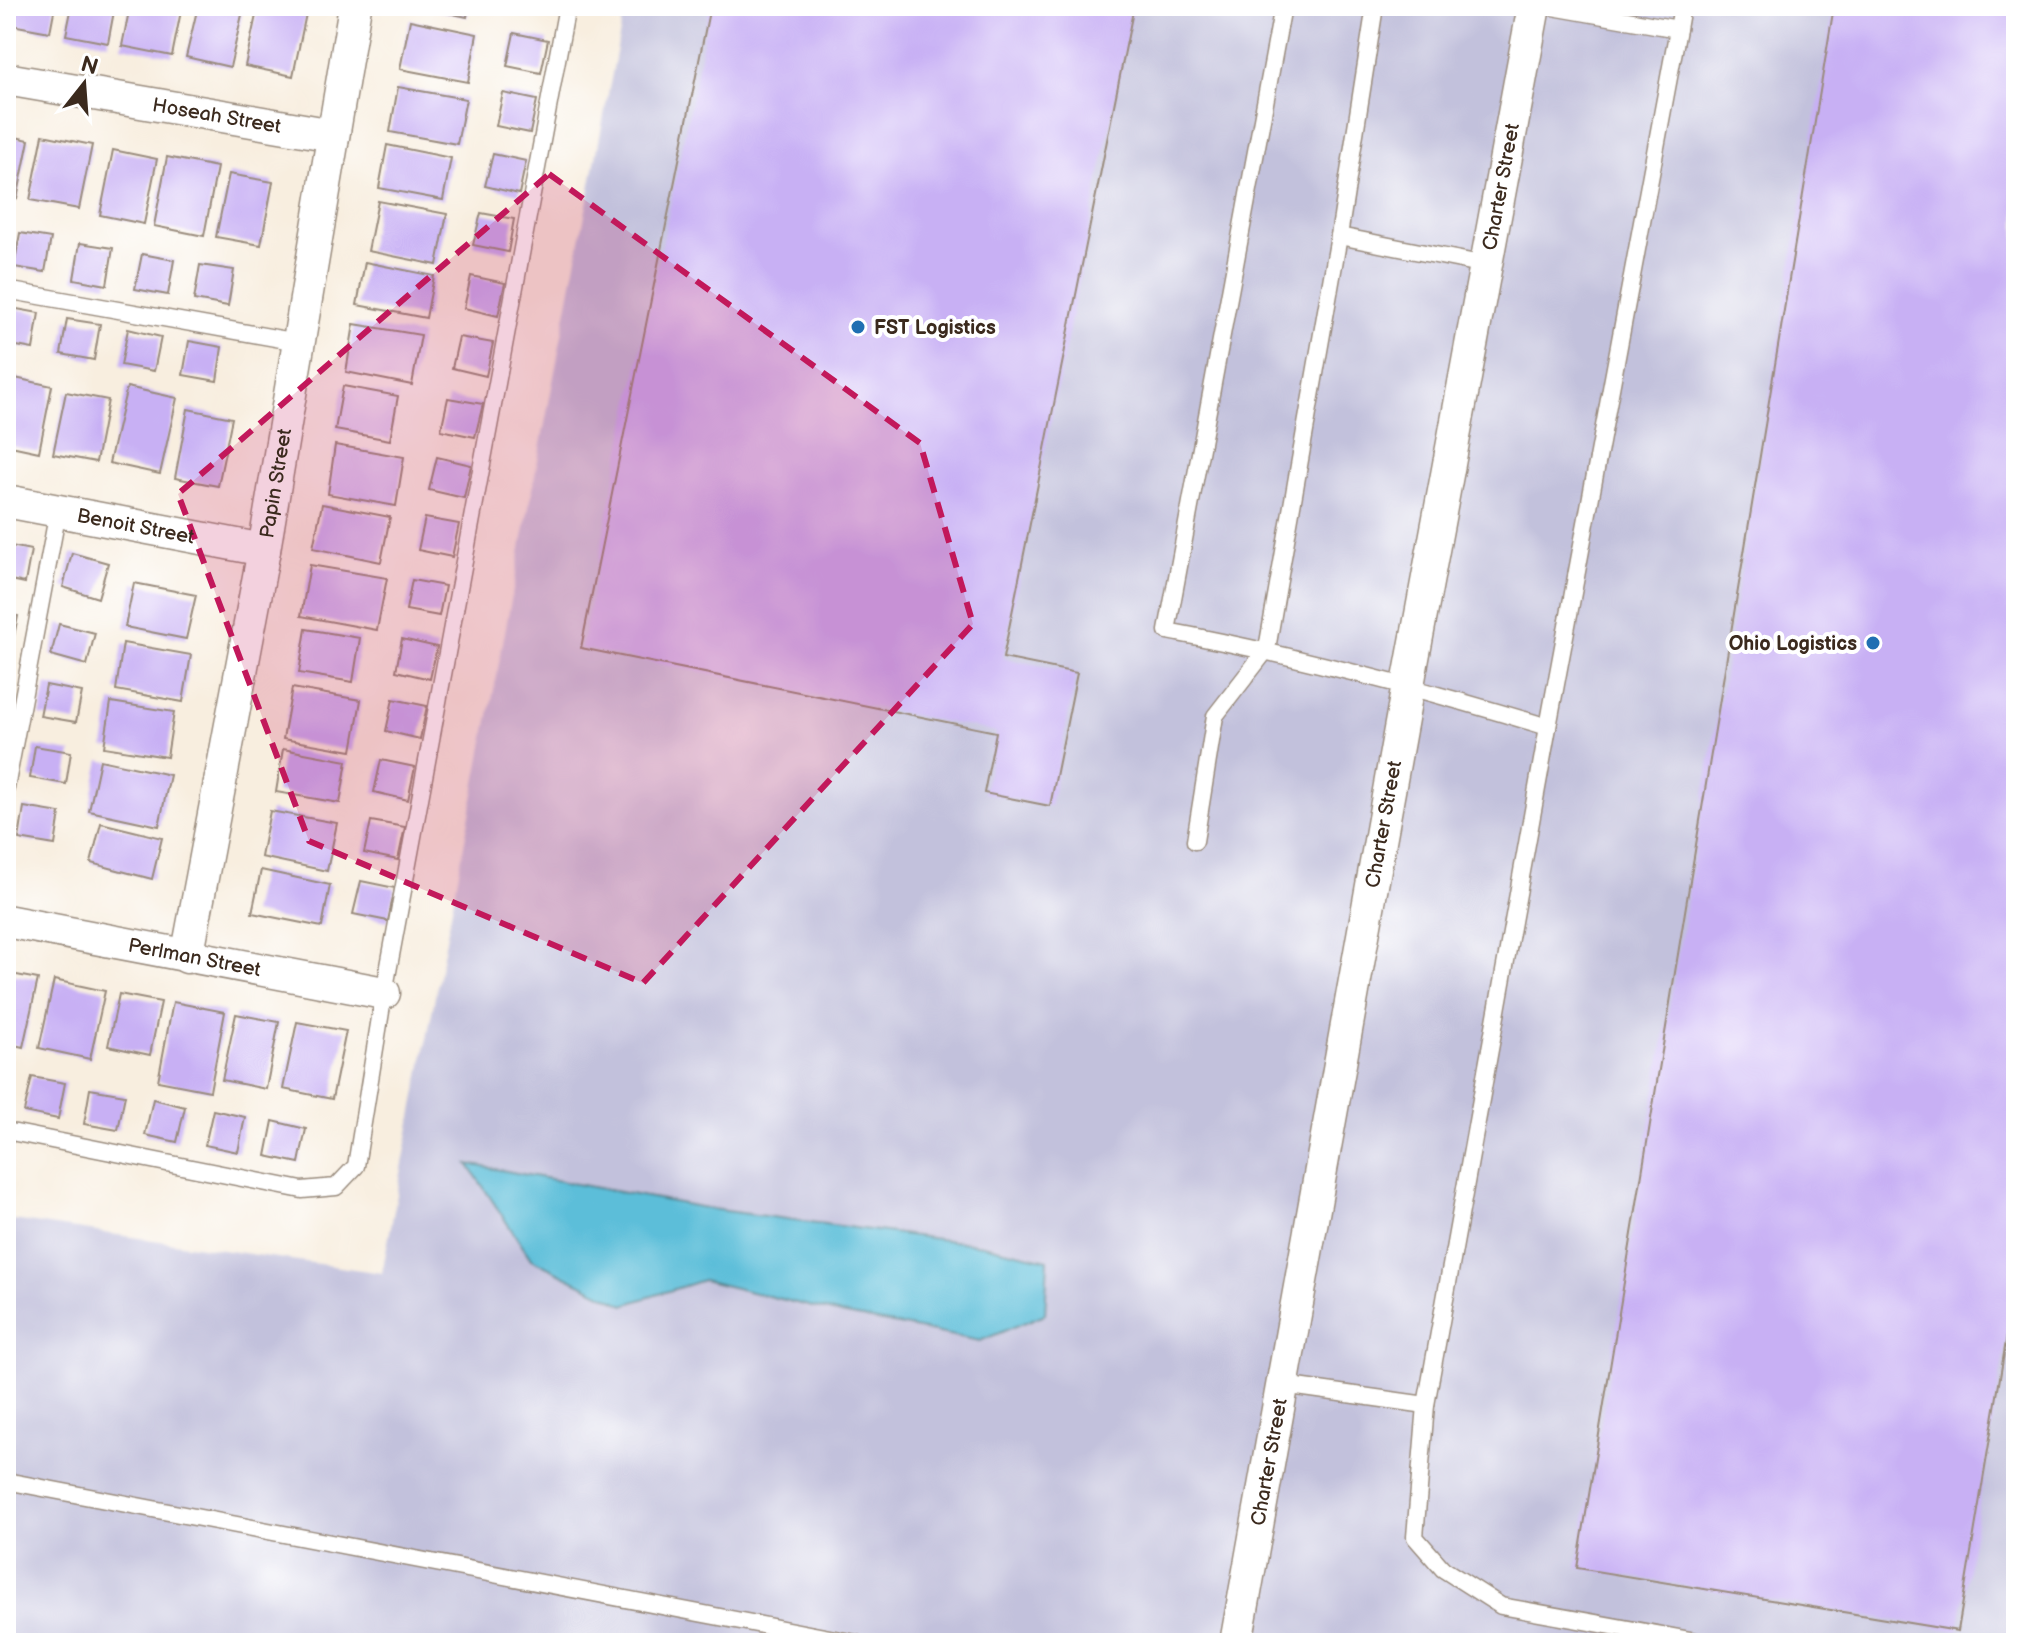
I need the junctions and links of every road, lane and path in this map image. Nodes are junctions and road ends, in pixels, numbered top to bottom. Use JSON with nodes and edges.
{"nodes":[{"id":1,"x":355,"y":6,"type":"edge"},
{"id":2,"x":567,"y":6,"type":"edge"},
{"id":3,"x":1283,"y":6,"type":"edge"},
{"id":4,"x":1375,"y":6,"type":"edge"},
{"id":5,"x":1534,"y":6,"type":"edge"},
{"id":6,"x":1547,"y":6,"type":"edge"},
{"id":7,"x":1682,"y":6,"type":"edge"},
{"id":8,"x":1678,"y":29,"type":"junction"},
{"id":9,"x":6,"y":79,"type":"edge"},
{"id":10,"x":333,"y":135,"type":"junction"},
{"id":11,"x":1339,"y":236,"type":"junction"},
{"id":12,"x":1486,"y":265,"type":"junction"},
{"id":13,"x":6,"y":290,"type":"edge"},
{"id":14,"x":298,"y":342,"type":"junction"},
{"id":15,"x":6,"y":501,"type":"edge"},
{"id":16,"x":58,"y":511,"type":"junction"},
{"id":17,"x":264,"y":550,"type":"junction"},
{"id":18,"x":1267,"y":649,"type":"junction"},
{"id":19,"x":1408,"y":685,"type":"junction"},
{"id":20,"x":1548,"y":727,"type":"junction"},
{"id":21,"x":6,"y":788,"type":"edge"},
{"id":22,"x":1195,"y":841,"type":"dead end"},
{"id":23,"x":6,"y":921,"type":"edge"},
{"id":24,"x":187,"y":957,"type":"junction"},
{"id":25,"x":384,"y":993,"type":"junction"},
{"id":26,"x":6,"y":1131,"type":"edge"},
{"id":27,"x":1283,"y":1385,"type":"junction"},
{"id":28,"x":1426,"y":1405,"type":"junction"},
{"id":29,"x":6,"y":1481,"type":"edge"},
{"id":30,"x":856,"y":1643,"type":"edge"},
{"id":31,"x":1236,"y":1643,"type":"edge"},
{"id":32,"x":1707,"y":1643,"type":"edge"}],
"edges":[{"from":1,"to":10,"type":"street","name":"Papin Street"},
{"from":2,"to":25,"type":"lane"},
{"from":3,"to":18,"type":"lane"},
{"from":4,"to":11,"type":"lane"},
{"from":5,"to":12,"type":"street","name":"Charter Street"},
{"from":6,"to":8,"type":"lane"},
{"from":7,"to":8,"type":"lane"},
{"from":8,"to":20,"type":"lane"},
{"from":9,"to":10,"type":"street","name":"Hoseah Street"},
{"from":10,"to":14,"type":"street","name":"Papin Street"},
{"from":11,"to":12,"type":"lane"},
{"from":11,"to":18,"type":"lane"},
{"from":12,"to":19,"type":"street","name":"Charter Street"},
{"from":13,"to":14,"type":"lane"},
{"from":14,"to":17,"type":"street","name":"Papin Street"},
{"from":15,"to":16,"type":"street","name":"Benoit Street"},
{"from":16,"to":17,"type":"street","name":"Benoit Street"},
{"from":16,"to":21,"type":"lane"},
{"from":17,"to":24,"type":"street","name":"Papin Street"},
{"from":18,"to":19,"type":"lane"},
{"from":18,"to":22,"type":"lane"},
{"from":19,"to":20,"type":"lane"},
{"from":19,"to":27,"type":"street","name":"Charter Street"},
{"from":20,"to":28,"type":"lane"},
{"from":23,"to":24,"type":"street","name":"Perlman Street"},
{"from":24,"to":25,"type":"street","name":"Perlman Street"},
{"from":25,"to":26,"type":"lane"},
{"from":27,"to":28,"type":"lane"},
{"from":27,"to":31,"type":"street","name":"Charter Street"},
{"from":28,"to":32,"type":"lane"},
{"from":29,"to":30,"type":"lane"}]}
